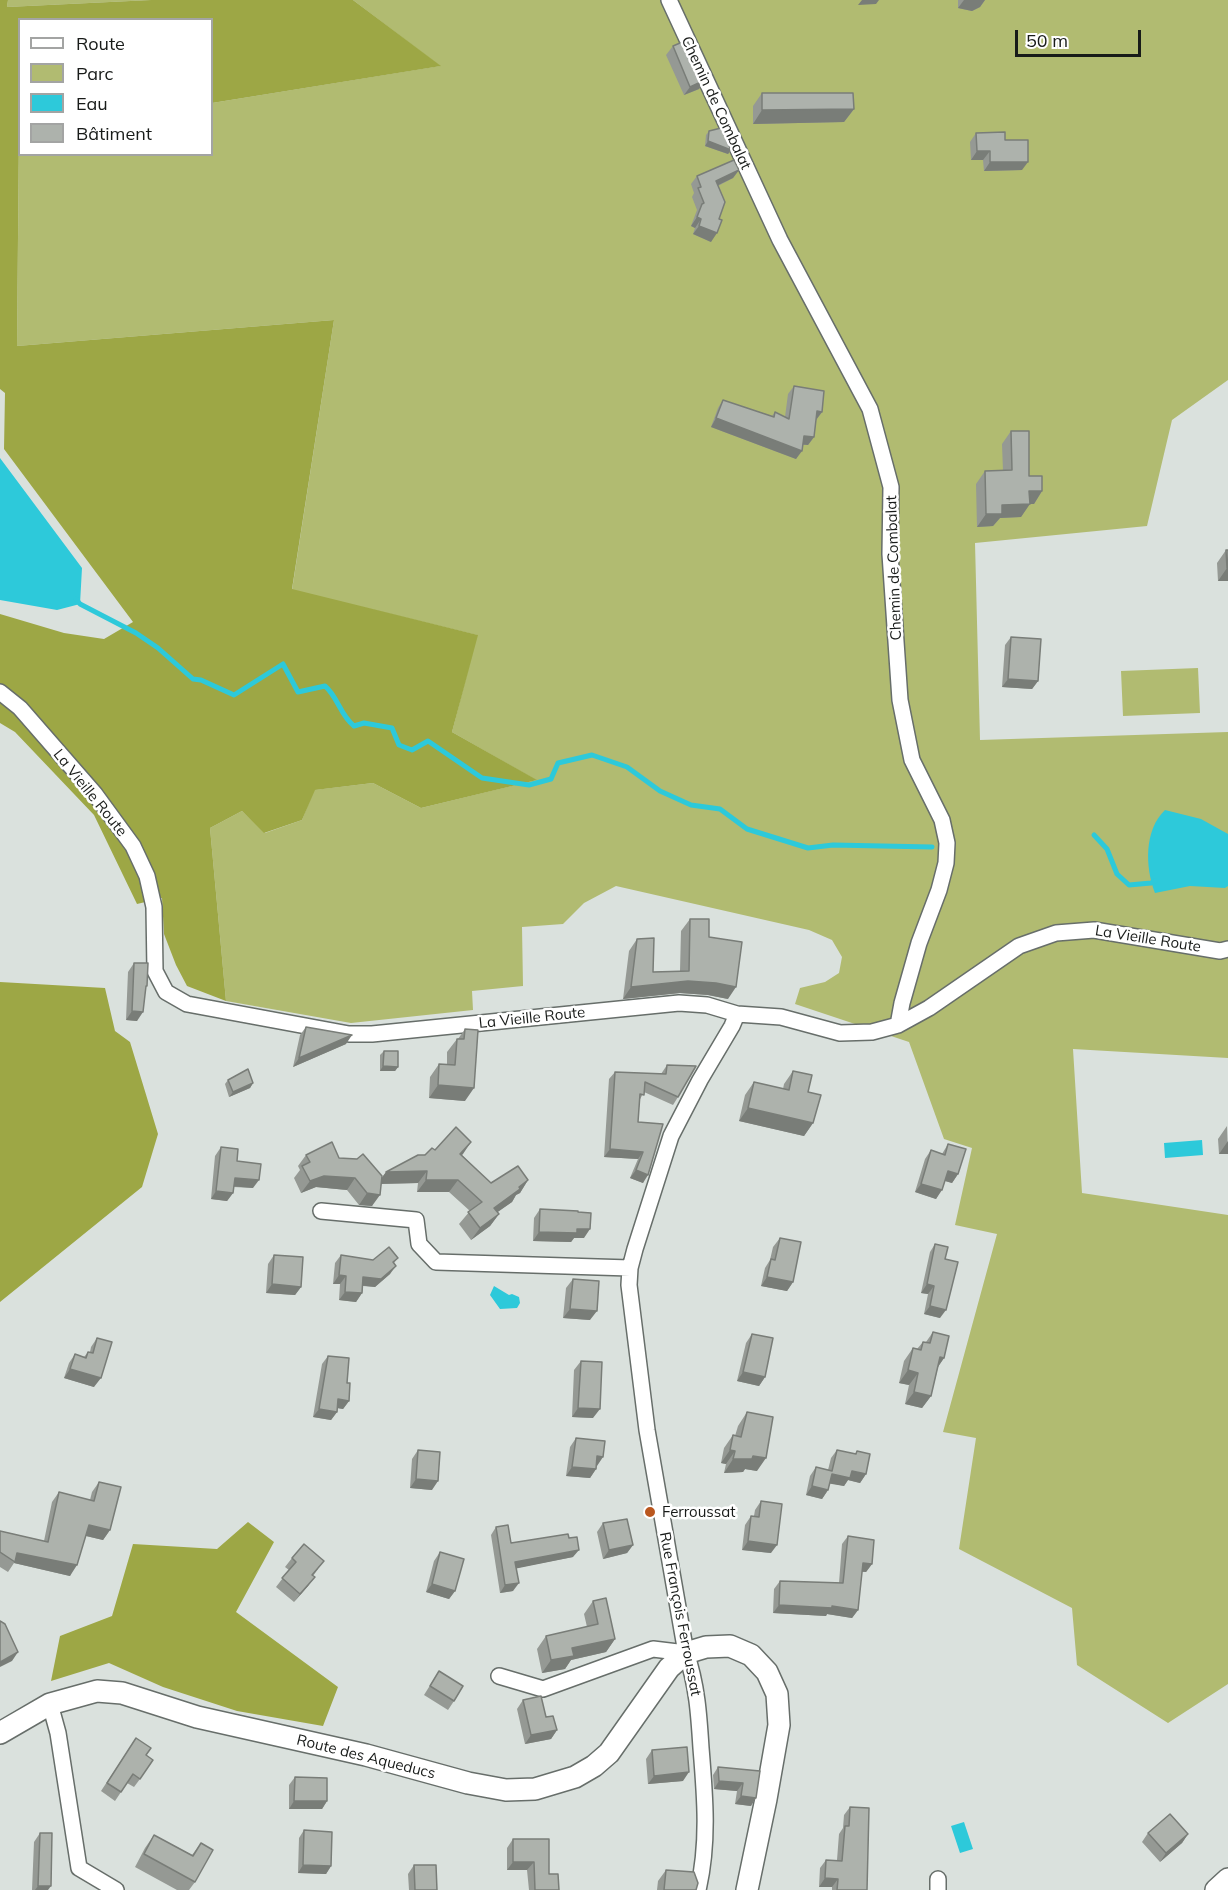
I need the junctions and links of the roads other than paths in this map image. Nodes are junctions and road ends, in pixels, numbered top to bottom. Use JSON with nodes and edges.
{"nodes":[{"id":1,"x":669,"y":0,"type":"edge"},
{"id":2,"x":0,"y":692,"type":"edge"},
{"id":3,"x":1228,"y":949,"type":"edge"},
{"id":4,"x":737,"y":1014,"type":"junction"},
{"id":5,"x":898,"y":1025,"type":"junction"},
{"id":6,"x":321,"y":1211,"type":"dead end"},
{"id":7,"x":630,"y":1268,"type":"junction"},
{"id":8,"x":686,"y":1653,"type":"junction"},
{"id":9,"x":499,"y":1676,"type":"dead end"},
{"id":10,"x":50,"y":1704,"type":"junction"},
{"id":11,"x":0,"y":1733,"type":"edge"},
{"id":12,"x":1228,"y":1879,"type":"edge"},
{"id":13,"x":116,"y":1890,"type":"edge"},
{"id":14,"x":698,"y":1890,"type":"edge"},
{"id":15,"x":747,"y":1890,"type":"edge"},
{"id":16,"x":1216,"y":1890,"type":"edge"}],
"edges":[{"from":1,"to":5,"type":"street","name":"Chemin de Combalat"},
{"from":2,"to":4,"type":"street","name":"La Vieille Route"},
{"from":3,"to":5,"type":"street","name":"La Vieille Route"},
{"from":4,"to":5,"type":"street","name":"La Vieille Route"},
{"from":4,"to":7,"type":"street","name":"Rue François Ferroussat"},
{"from":6,"to":7,"type":"street"},
{"from":7,"to":8,"type":"street","name":"Rue François Ferroussat"},
{"from":8,"to":9,"type":"street"},
{"from":8,"to":10,"type":"main road","name":"Route des Aqueducs"},
{"from":8,"to":14,"type":"street","name":"Rue François Ferroussat"},
{"from":8,"to":15,"type":"main road"},
{"from":10,"to":11,"type":"main road","name":"Route des Aqueducs"},
{"from":10,"to":13,"type":"street"},
{"from":12,"to":16,"type":"main road"}]}
